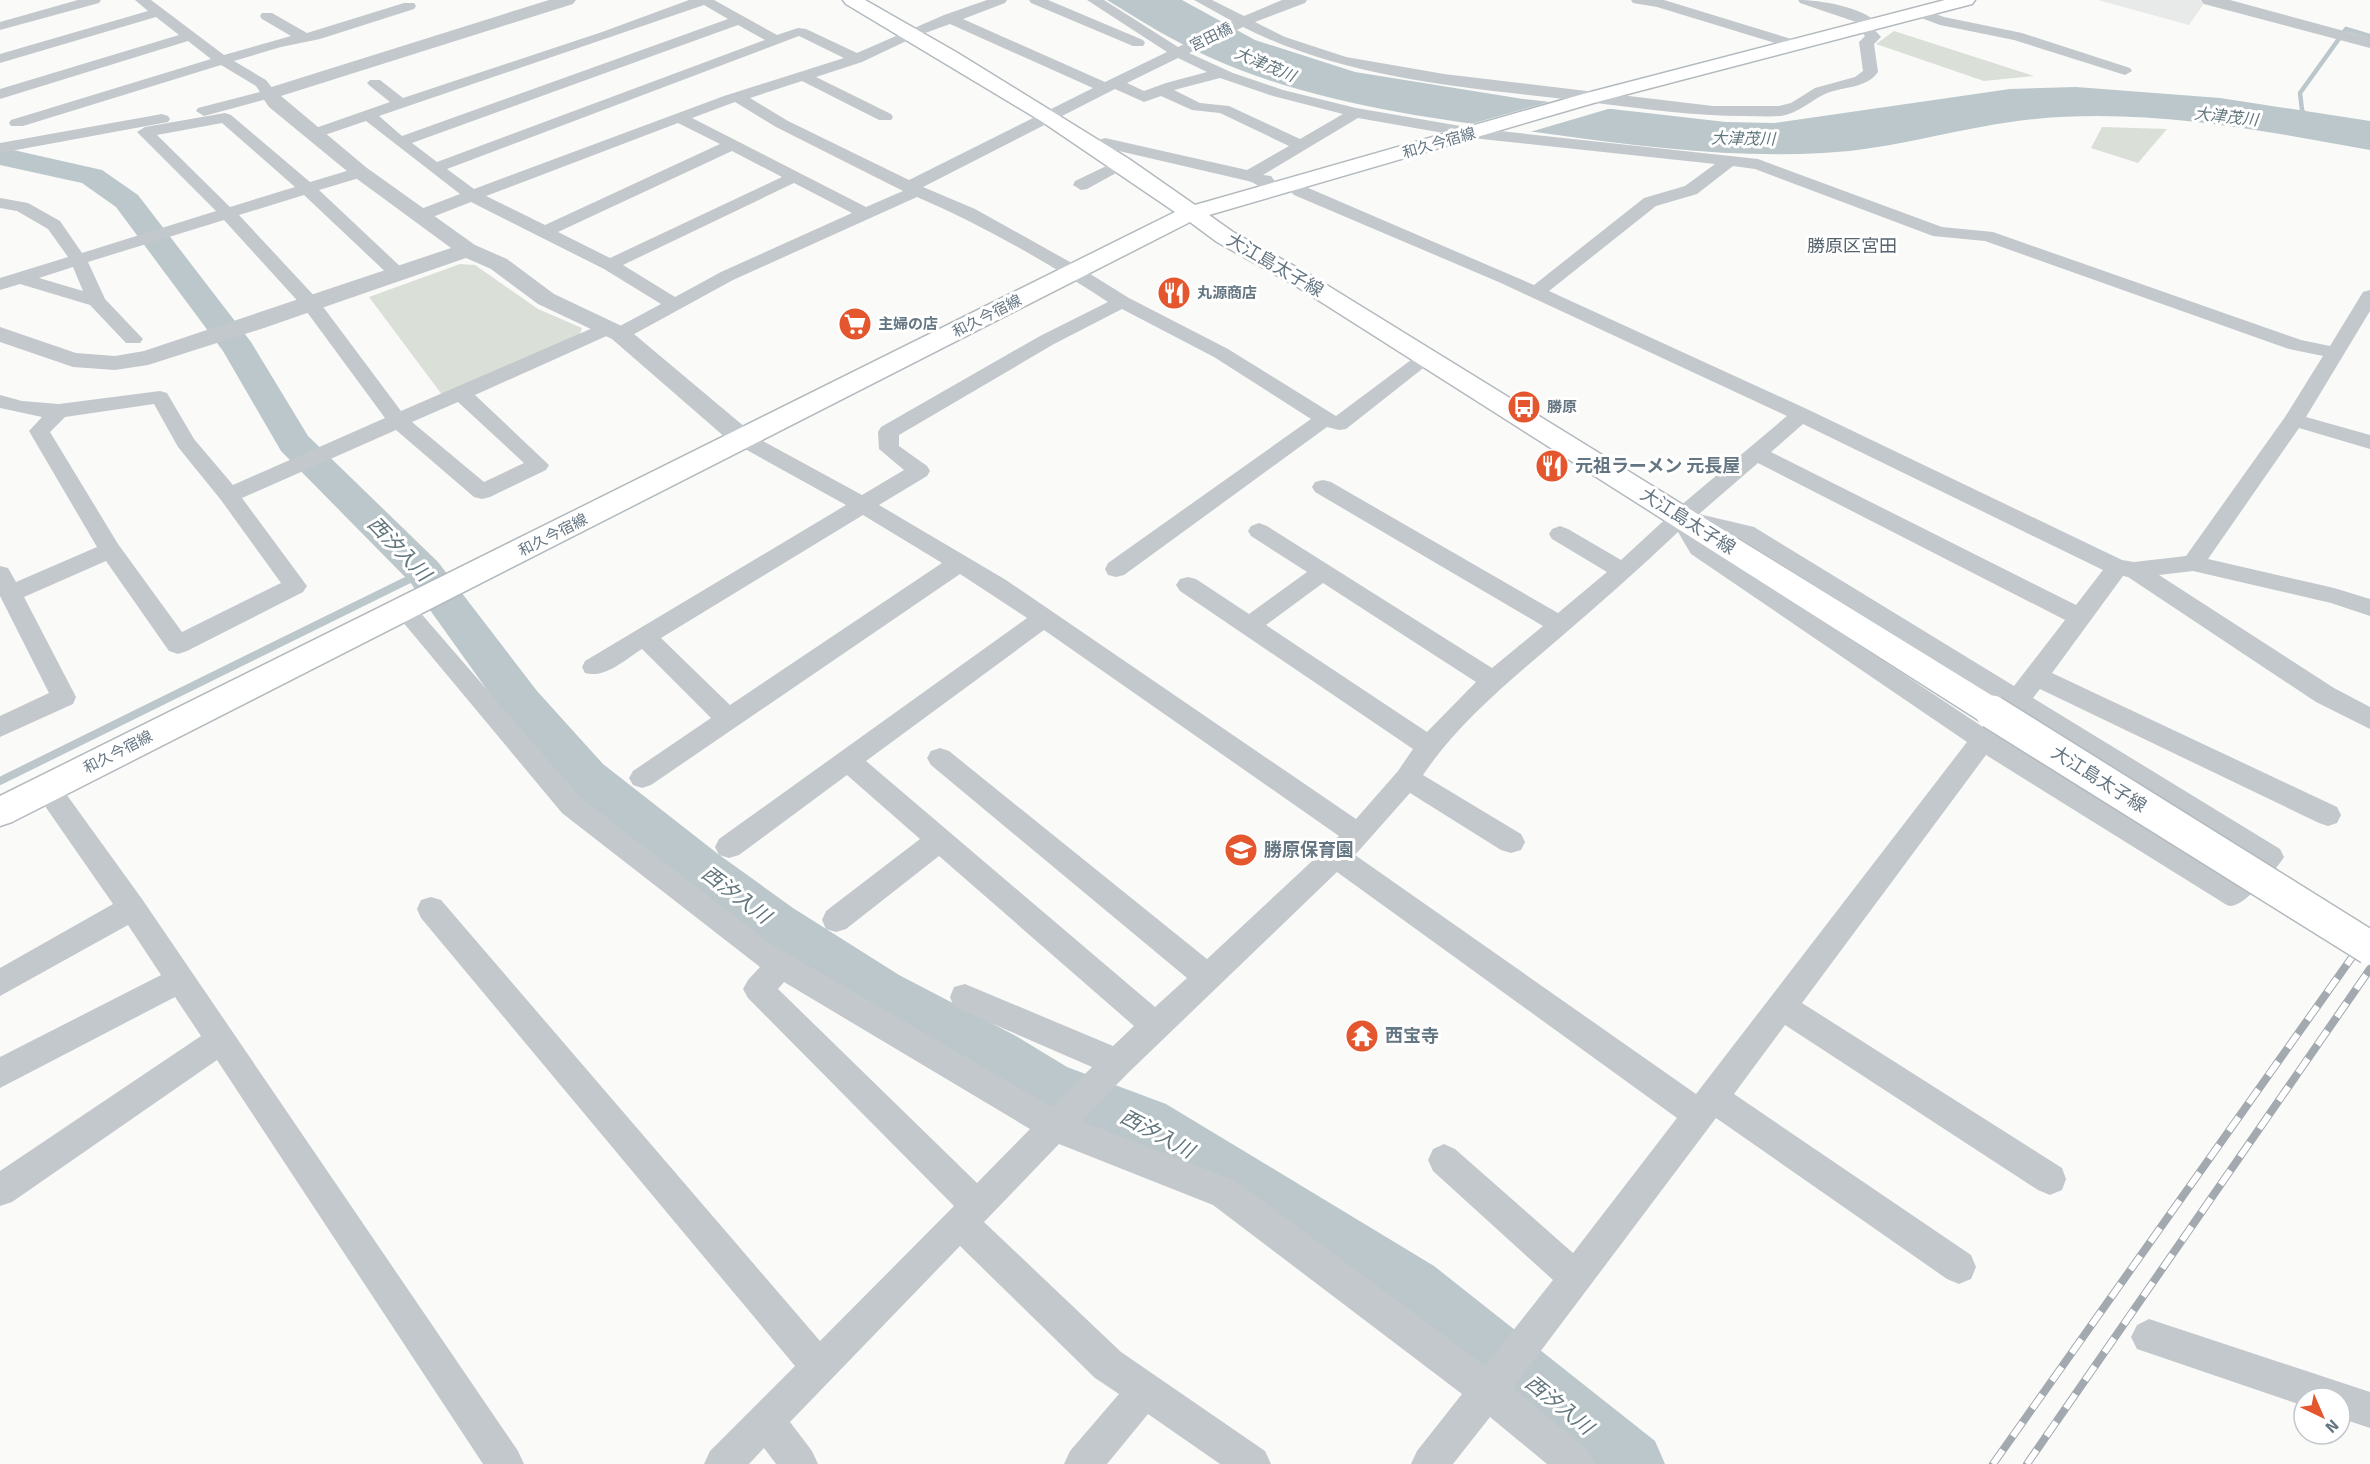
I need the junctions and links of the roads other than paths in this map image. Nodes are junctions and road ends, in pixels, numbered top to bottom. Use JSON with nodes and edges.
{"nodes":[{"id":1,"x":94,"y":0,"type":"edge"},
{"id":2,"x":141,"y":0,"type":"edge"},
{"id":3,"x":852,"y":0,"type":"edge"},
{"id":4,"x":1000,"y":0,"type":"edge"},
{"id":5,"x":1036,"y":0,"type":"edge"},
{"id":6,"x":1094,"y":0,"type":"edge"},
{"id":7,"x":1201,"y":0,"type":"edge"},
{"id":8,"x":1300,"y":0,"type":"edge"},
{"id":9,"x":1639,"y":0,"type":"edge"},
{"id":10,"x":1804,"y":0,"type":"edge"},
{"id":11,"x":1966,"y":0,"type":"edge"},
{"id":12,"x":2210,"y":0,"type":"edge"},
{"id":13,"x":554,"y":2,"type":"edge"},
{"id":14,"x":956,"y":2,"type":"dead end"},
{"id":15,"x":368,"y":5,"type":"dead end"},
{"id":16,"x":409,"y":6,"type":"dead end"},
{"id":17,"x":1929,"y":6,"type":"edge"},
{"id":18,"x":984,"y":7,"type":"junction"},
{"id":19,"x":159,"y":12,"type":"junction"},
{"id":20,"x":384,"y":14,"type":"junction"},
{"id":21,"x":267,"y":16,"type":"dead end"},
{"id":22,"x":949,"y":18,"type":"junction"},
{"id":23,"x":738,"y":20,"type":"junction"},
{"id":24,"x":1244,"y":21,"type":"junction"},
{"id":25,"x":1867,"y":25,"type":"junction"},
{"id":26,"x":0,"y":26,"type":"edge"},
{"id":27,"x":912,"y":33,"type":"junction"},
{"id":28,"x":190,"y":36,"type":"junction"},
{"id":29,"x":304,"y":38,"type":"junction"},
{"id":30,"x":776,"y":40,"type":"junction"},
{"id":31,"x":2370,"y":43,"type":"edge"},
{"id":32,"x":1793,"y":44,"type":"junction"},
{"id":33,"x":1175,"y":55,"type":"junction"},
{"id":34,"x":533,"y":58,"type":"junction"},
{"id":35,"x":0,"y":59,"type":"edge"},
{"id":36,"x":857,"y":59,"type":"junction"},
{"id":37,"x":222,"y":60,"type":"junction"},
{"id":38,"x":0,"y":69,"type":"edge"},
{"id":39,"x":2125,"y":71,"type":"dead end"},
{"id":40,"x":1220,"y":73,"type":"junction"},
{"id":41,"x":684,"y":75,"type":"junction"},
{"id":42,"x":806,"y":77,"type":"junction"},
{"id":43,"x":569,"y":81,"type":"junction"},
{"id":44,"x":375,"y":83,"type":"dead end"},
{"id":45,"x":1111,"y":85,"type":"junction"},
{"id":46,"x":23,"y":87,"type":"junction"},
{"id":47,"x":1161,"y":90,"type":"junction"},
{"id":48,"x":267,"y":91,"type":"junction"},
{"id":49,"x":1271,"y":91,"type":"junction"},
{"id":50,"x":0,"y":94,"type":"edge"},
{"id":51,"x":733,"y":98,"type":"junction"},
{"id":52,"x":1590,"y":98,"type":"junction"},
{"id":53,"x":402,"y":104,"type":"junction"},
{"id":54,"x":605,"y":104,"type":"junction"},
{"id":55,"x":1226,"y":110,"type":"junction"},
{"id":56,"x":1356,"y":113,"type":"junction"},
{"id":57,"x":368,"y":116,"type":"junction"},
{"id":58,"x":679,"y":117,"type":"junction"},
{"id":59,"x":885,"y":117,"type":"dead end"},
{"id":60,"x":1047,"y":117,"type":"junction"},
{"id":61,"x":0,"y":128,"type":"edge"},
{"id":62,"x":20,"y":128,"type":"junction"},
{"id":63,"x":645,"y":129,"type":"junction"},
{"id":64,"x":1472,"y":133,"type":"junction"},
{"id":65,"x":313,"y":134,"type":"junction"},
{"id":66,"x":400,"y":142,"type":"junction"},
{"id":67,"x":732,"y":145,"type":"junction"},
{"id":68,"x":1300,"y":145,"type":"junction"},
{"id":69,"x":1092,"y":147,"type":"junction"},
{"id":70,"x":0,"y":148,"type":"edge"},
{"id":71,"x":1727,"y":163,"type":"junction"},
{"id":72,"x":1121,"y":164,"type":"junction"},
{"id":73,"x":435,"y":168,"type":"junction"},
{"id":74,"x":360,"y":172,"type":"junction"},
{"id":75,"x":1249,"y":176,"type":"junction"},
{"id":76,"x":794,"y":177,"type":"junction"},
{"id":77,"x":1081,"y":185,"type":"dead end"},
{"id":78,"x":1282,"y":186,"type":"junction"},
{"id":79,"x":308,"y":189,"type":"junction"},
{"id":80,"x":912,"y":189,"type":"junction"},
{"id":81,"x":473,"y":196,"type":"junction"},
{"id":82,"x":0,"y":203,"type":"edge"},
{"id":83,"x":1193,"y":213,"type":"junction"},
{"id":84,"x":228,"y":214,"type":"junction"},
{"id":85,"x":867,"y":214,"type":"junction"},
{"id":86,"x":419,"y":216,"type":"junction"},
{"id":87,"x":544,"y":232,"type":"junction"},
{"id":88,"x":467,"y":250,"type":"junction"},
{"id":89,"x":78,"y":259,"type":"junction"},
{"id":90,"x":610,"y":265,"type":"junction"},
{"id":91,"x":1073,"y":271,"type":"junction"},
{"id":92,"x":398,"y":274,"type":"junction"},
{"id":93,"x":20,"y":278,"type":"junction"},
{"id":94,"x":0,"y":284,"type":"edge"},
{"id":95,"x":1537,"y":292,"type":"junction"},
{"id":96,"x":2370,"y":296,"type":"edge"},
{"id":97,"x":98,"y":302,"type":"junction"},
{"id":98,"x":1122,"y":302,"type":"junction"},
{"id":99,"x":311,"y":304,"type":"junction"},
{"id":100,"x":676,"y":305,"type":"junction"},
{"id":101,"x":614,"y":331,"type":"junction"},
{"id":102,"x":0,"y":334,"type":"edge"},
{"id":103,"x":133,"y":339,"type":"dead end"},
{"id":104,"x":2335,"y":353,"type":"junction"},
{"id":105,"x":1426,"y":358,"type":"junction"},
{"id":106,"x":462,"y":394,"type":"junction"},
{"id":107,"x":5,"y":407,"type":"edge"},
{"id":108,"x":59,"y":411,"type":"junction"},
{"id":109,"x":1802,"y":414,"type":"junction"},
{"id":110,"x":1325,"y":419,"type":"junction"},
{"id":111,"x":2294,"y":420,"type":"junction"},
{"id":112,"x":398,"y":421,"type":"junction"},
{"id":113,"x":743,"y":439,"type":"junction"},
{"id":114,"x":2370,"y":442,"type":"edge"},
{"id":115,"x":1756,"y":453,"type":"junction"},
{"id":116,"x":1323,"y":487,"type":"dead end"},
{"id":117,"x":229,"y":495,"type":"junction"},
{"id":118,"x":861,"y":504,"type":"junction"},
{"id":119,"x":1681,"y":517,"type":"junction"},
{"id":120,"x":1259,"y":531,"type":"dead end"},
{"id":121,"x":1560,"y":534,"type":"dead end"},
{"id":122,"x":110,"y":550,"type":"junction"},
{"id":123,"x":959,"y":563,"type":"junction"},
{"id":124,"x":2193,"y":563,"type":"junction"},
{"id":125,"x":2126,"y":568,"type":"junction"},
{"id":126,"x":1116,"y":569,"type":"dead end"},
{"id":127,"x":1623,"y":571,"type":"junction"},
{"id":128,"x":1323,"y":572,"type":"junction"},
{"id":129,"x":5,"y":583,"type":"edge"},
{"id":130,"x":1188,"y":585,"type":"dead end"},
{"id":131,"x":408,"y":607,"type":"junction"},
{"id":132,"x":2370,"y":608,"type":"edge"},
{"id":133,"x":2079,"y":617,"type":"junction"},
{"id":134,"x":1044,"y":618,"type":"junction"},
{"id":135,"x":1559,"y":624,"type":"junction"},
{"id":136,"x":1251,"y":625,"type":"junction"},
{"id":137,"x":644,"y":636,"type":"junction"},
{"id":138,"x":594,"y":667,"type":"dead end"},
{"id":139,"x":2036,"y":676,"type":"junction"},
{"id":140,"x":1493,"y":681,"type":"junction"},
{"id":141,"x":1998,"y":718,"type":"junction"},
{"id":142,"x":2370,"y":718,"type":"edge"},
{"id":143,"x":729,"y":720,"type":"junction"},
{"id":144,"x":0,"y":727,"type":"edge"},
{"id":145,"x":1430,"y":746,"type":"junction"},
{"id":146,"x":940,"y":758,"type":"dead end"},
{"id":147,"x":848,"y":761,"type":"junction"},
{"id":148,"x":642,"y":778,"type":"dead end"},
{"id":149,"x":1407,"y":778,"type":"junction"},
{"id":150,"x":47,"y":788,"type":"junction"},
{"id":151,"x":0,"y":812,"type":"edge"},
{"id":152,"x":2328,"y":815,"type":"dead end"},
{"id":153,"x":1358,"y":836,"type":"junction"},
{"id":154,"x":939,"y":840,"type":"junction"},
{"id":155,"x":1511,"y":842,"type":"dead end"},
{"id":156,"x":729,"y":847,"type":"dead end"},
{"id":157,"x":1336,"y":856,"type":"junction"},
{"id":158,"x":132,"y":908,"type":"junction"},
{"id":159,"x":431,"y":909,"type":"dead end"},
{"id":160,"x":836,"y":920,"type":"dead end"},
{"id":161,"x":2370,"y":948,"type":"edge"},
{"id":162,"x":782,"y":965,"type":"junction"},
{"id":163,"x":1209,"y":978,"type":"junction"},
{"id":164,"x":180,"y":980,"type":"junction"},
{"id":165,"x":0,"y":984,"type":"edge"},
{"id":166,"x":965,"y":997,"type":"dead end"},
{"id":167,"x":1782,"y":1006,"type":"junction"},
{"id":168,"x":1157,"y":1028,"type":"junction"},
{"id":169,"x":221,"y":1040,"type":"junction"},
{"id":170,"x":1117,"y":1063,"type":"junction"},
{"id":171,"x":0,"y":1073,"type":"edge"},
{"id":172,"x":1706,"y":1106,"type":"junction"},
{"id":173,"x":1056,"y":1127,"type":"junction"},
{"id":174,"x":1444,"y":1160,"type":"dead end"},
{"id":175,"x":2050,"y":1179,"type":"dead end"},
{"id":176,"x":0,"y":1190,"type":"edge"},
{"id":177,"x":969,"y":1215,"type":"junction"},
{"id":178,"x":1959,"y":1267,"type":"dead end"},
{"id":179,"x":1575,"y":1277,"type":"junction"},
{"id":180,"x":2149,"y":1337,"type":"dead end"},
{"id":181,"x":819,"y":1366,"type":"junction"},
{"id":182,"x":2298,"y":1386,"type":"edge"},
{"id":183,"x":1146,"y":1389,"type":"junction"},
{"id":184,"x":1489,"y":1392,"type":"junction"},
{"id":185,"x":2352,"y":1404,"type":"edge"},
{"id":186,"x":2370,"y":1410,"type":"edge"},
{"id":187,"x":766,"y":1420,"type":"junction"},
{"id":188,"x":505,"y":1464,"type":"edge"},
{"id":189,"x":723,"y":1464,"type":"edge"},
{"id":190,"x":799,"y":1464,"type":"edge"},
{"id":191,"x":1083,"y":1464,"type":"edge"},
{"id":192,"x":1252,"y":1464,"type":"edge"},
{"id":193,"x":1430,"y":1464,"type":"edge"},
{"id":194,"x":1575,"y":1464,"type":"edge"}],
"edges":[{"from":1,"to":26,"type":"street"},
{"from":2,"to":19,"type":"street"},
{"from":3,"to":27,"type":"main road","name":"大江島太子線"},
{"from":4,"to":18,"type":"street"},
{"from":5,"to":33,"type":"street"},
{"from":6,"to":33,"type":"street"},
{"from":7,"to":24,"type":"street"},
{"from":8,"to":24,"type":"street","name":"宮田橋"},
{"from":9,"to":32,"type":"street"},
{"from":10,"to":25,"type":"street"},
{"from":11,"to":17,"type":"main road","name":"和久今宿線"},
{"from":12,"to":31,"type":"street"},
{"from":13,"to":48,"type":"street"},
{"from":14,"to":18,"type":"street"},
{"from":15,"to":20,"type":"street"},
{"from":16,"to":20,"type":"street"},
{"from":17,"to":25,"type":"main road","name":"和久今宿線"},
{"from":17,"to":39,"type":"street"},
{"from":18,"to":22,"type":"street"},
{"from":19,"to":28,"type":"street"},
{"from":19,"to":35,"type":"street"},
{"from":20,"to":29,"type":"street"},
{"from":21,"to":29,"type":"street"},
{"from":22,"to":27,"type":"street"},
{"from":22,"to":45,"type":"street"},
{"from":23,"to":30,"type":"street"},
{"from":23,"to":34,"type":"street"},
{"from":23,"to":43,"type":"street"},
{"from":24,"to":33,"type":"street","name":"宮田橋"},
{"from":24,"to":52,"type":"street"},
{"from":25,"to":32,"type":"main road","name":"和久今宿線"},
{"from":25,"to":52,"type":"street"},
{"from":27,"to":36,"type":"street"},
{"from":27,"to":60,"type":"main road","name":"大江島太子線"},
{"from":28,"to":37,"type":"street"},
{"from":28,"to":46,"type":"street"},
{"from":29,"to":37,"type":"street"},
{"from":30,"to":36,"type":"street"},
{"from":30,"to":41,"type":"street"},
{"from":32,"to":52,"type":"main road","name":"和久今宿線"},
{"from":33,"to":40,"type":"street"},
{"from":33,"to":45,"type":"street","name":"宮田橋"},
{"from":34,"to":43,"type":"street"},
{"from":34,"to":53,"type":"street"},
{"from":36,"to":42,"type":"street"},
{"from":37,"to":48,"type":"street"},
{"from":37,"to":62,"type":"street"},
{"from":38,"to":46,"type":"street"},
{"from":40,"to":47,"type":"street"},
{"from":40,"to":49,"type":"street"},
{"from":41,"to":51,"type":"street"},
{"from":41,"to":54,"type":"street"},
{"from":42,"to":51,"type":"street"},
{"from":42,"to":59,"type":"street"},
{"from":43,"to":54,"type":"street"},
{"from":43,"to":66,"type":"street"},
{"from":44,"to":53,"type":"street"},
{"from":45,"to":47,"type":"street"},
{"from":45,"to":60,"type":"street","name":"宮田橋"},
{"from":46,"to":50,"type":"street"},
{"from":47,"to":55,"type":"street"},
{"from":48,"to":62,"type":"street"},
{"from":48,"to":62,"type":"street"},
{"from":48,"to":65,"type":"street"},
{"from":49,"to":55,"type":"street"},
{"from":49,"to":56,"type":"street"},
{"from":51,"to":58,"type":"street"},
{"from":51,"to":80,"type":"street"},
{"from":52,"to":64,"type":"main road","name":"和久今宿線"},
{"from":53,"to":57,"type":"street"},
{"from":54,"to":63,"type":"street"},
{"from":54,"to":73,"type":"street"},
{"from":55,"to":68,"type":"street"},
{"from":56,"to":64,"type":"street"},
{"from":56,"to":68,"type":"street"},
{"from":57,"to":65,"type":"street"},
{"from":57,"to":66,"type":"street"},
{"from":58,"to":63,"type":"street"},
{"from":58,"to":67,"type":"street"},
{"from":60,"to":69,"type":"main road","name":"大江島太子線"},
{"from":60,"to":80,"type":"street","name":"宮田橋"},
{"from":61,"to":62,"type":"street"},
{"from":62,"to":70,"type":"street"},
{"from":63,"to":81,"type":"street"},
{"from":64,"to":71,"type":"street"},
{"from":64,"to":78,"type":"main road","name":"和久今宿線"},
{"from":65,"to":74,"type":"street"},
{"from":66,"to":73,"type":"street"},
{"from":67,"to":76,"type":"street"},
{"from":67,"to":87,"type":"street"},
{"from":68,"to":75,"type":"street"},
{"from":69,"to":72,"type":"main road","name":"大江島太子線"},
{"from":69,"to":75,"type":"street"},
{"from":71,"to":95,"type":"street"},
{"from":71,"to":104,"type":"street"},
{"from":72,"to":77,"type":"street"},
{"from":72,"to":83,"type":"main road","name":"大江島太子線"},
{"from":73,"to":81,"type":"street"},
{"from":74,"to":79,"type":"street"},
{"from":74,"to":86,"type":"street"},
{"from":75,"to":78,"type":"street"},
{"from":76,"to":85,"type":"street"},
{"from":76,"to":90,"type":"street"},
{"from":78,"to":83,"type":"main road","name":"和久今宿線"},
{"from":78,"to":95,"type":"street"},
{"from":79,"to":84,"type":"street"},
{"from":79,"to":84,"type":"street"},
{"from":79,"to":92,"type":"street"},
{"from":80,"to":85,"type":"street","name":"宮田橋"},
{"from":80,"to":91,"type":"street"},
{"from":81,"to":86,"type":"street"},
{"from":81,"to":87,"type":"street"},
{"from":82,"to":89,"type":"street"},
{"from":83,"to":91,"type":"main road","name":"和久今宿線"},
{"from":83,"to":105,"type":"main road","name":"大江島太子線"},
{"from":84,"to":89,"type":"street"},
{"from":84,"to":99,"type":"street"},
{"from":85,"to":100,"type":"street","name":"宮田橋"},
{"from":86,"to":88,"type":"street"},
{"from":87,"to":90,"type":"street"},
{"from":88,"to":92,"type":"street"},
{"from":88,"to":101,"type":"street"},
{"from":89,"to":93,"type":"street"},
{"from":89,"to":97,"type":"street"},
{"from":90,"to":100,"type":"street"},
{"from":91,"to":98,"type":"street"},
{"from":91,"to":113,"type":"main road","name":"和久今宿線"},
{"from":92,"to":99,"type":"street"},
{"from":93,"to":94,"type":"street"},
{"from":93,"to":97,"type":"street"},
{"from":95,"to":109,"type":"street"},
{"from":96,"to":104,"type":"street"},
{"from":97,"to":103,"type":"street"},
{"from":98,"to":110,"type":"street"},
{"from":98,"to":118,"type":"street"},
{"from":99,"to":102,"type":"street"},
{"from":99,"to":112,"type":"street"},
{"from":100,"to":101,"type":"street","name":"宮田橋"},
{"from":101,"to":106,"type":"street","name":"宮田橋"},
{"from":101,"to":113,"type":"street"},
{"from":104,"to":111,"type":"street"},
{"from":105,"to":110,"type":"street"},
{"from":105,"to":119,"type":"main road","name":"大江島太子線"},
{"from":106,"to":112,"type":"street","name":"宮田橋"},
{"from":106,"to":112,"type":"street"},
{"from":107,"to":108,"type":"street"},
{"from":108,"to":117,"type":"street"},
{"from":108,"to":122,"type":"street"},
{"from":109,"to":115,"type":"street"},
{"from":109,"to":125,"type":"street"},
{"from":110,"to":126,"type":"street"},
{"from":111,"to":114,"type":"street"},
{"from":111,"to":124,"type":"street"},
{"from":112,"to":117,"type":"street","name":"宮田橋"},
{"from":113,"to":118,"type":"street"},
{"from":113,"to":131,"type":"main road","name":"和久今宿線"},
{"from":115,"to":119,"type":"street"},
{"from":115,"to":133,"type":"street"},
{"from":116,"to":135,"type":"street"},
{"from":117,"to":122,"type":"street"},
{"from":118,"to":123,"type":"street"},
{"from":118,"to":137,"type":"street"},
{"from":119,"to":127,"type":"street"},
{"from":119,"to":141,"type":"main road","name":"大江島太子線"},
{"from":120,"to":128,"type":"street"},
{"from":121,"to":127,"type":"street"},
{"from":122,"to":129,"type":"street"},
{"from":123,"to":134,"type":"street"},
{"from":123,"to":143,"type":"street"},
{"from":124,"to":125,"type":"street"},
{"from":124,"to":132,"type":"street"},
{"from":125,"to":133,"type":"street"},
{"from":125,"to":142,"type":"street"},
{"from":127,"to":135,"type":"street"},
{"from":128,"to":136,"type":"street"},
{"from":128,"to":140,"type":"street"},
{"from":129,"to":144,"type":"street"},
{"from":130,"to":136,"type":"street"},
{"from":131,"to":150,"type":"main road","name":"和久今宿線"},
{"from":131,"to":162,"type":"street"},
{"from":133,"to":139,"type":"street"},
{"from":134,"to":147,"type":"street"},
{"from":134,"to":153,"type":"street"},
{"from":135,"to":140,"type":"street"},
{"from":136,"to":145,"type":"street"},
{"from":137,"to":138,"type":"street"},
{"from":137,"to":143,"type":"street"},
{"from":139,"to":141,"type":"street"},
{"from":139,"to":152,"type":"street"},
{"from":140,"to":145,"type":"street"},
{"from":141,"to":141,"type":"street"},
{"from":141,"to":161,"type":"main road","name":"大江島太子線","bridge":true},
{"from":141,"to":167,"type":"street"},
{"from":143,"to":148,"type":"street"},
{"from":145,"to":149,"type":"street"},
{"from":146,"to":163,"type":"street"},
{"from":147,"to":154,"type":"street"},
{"from":147,"to":156,"type":"street"},
{"from":149,"to":153,"type":"street"},
{"from":149,"to":155,"type":"street"},
{"from":150,"to":151,"type":"main road","name":"和久今宿線"},
{"from":150,"to":158,"type":"street"},
{"from":153,"to":157,"type":"street"},
{"from":154,"to":160,"type":"street"},
{"from":154,"to":168,"type":"street"},
{"from":157,"to":163,"type":"street"},
{"from":157,"to":172,"type":"street"},
{"from":158,"to":164,"type":"street"},
{"from":158,"to":165,"type":"street"},
{"from":159,"to":181,"type":"street"},
{"from":162,"to":173,"type":"street"},
{"from":162,"to":177,"type":"street"},
{"from":163,"to":168,"type":"street"},
{"from":164,"to":169,"type":"street"},
{"from":164,"to":171,"type":"street"},
{"from":166,"to":170,"type":"street"},
{"from":167,"to":172,"type":"street"},
{"from":167,"to":175,"type":"street"},
{"from":168,"to":170,"type":"street"},
{"from":169,"to":176,"type":"street"},
{"from":169,"to":188,"type":"street"},
{"from":170,"to":173,"type":"street"},
{"from":172,"to":178,"type":"street"},
{"from":172,"to":179,"type":"street"},
{"from":173,"to":177,"type":"street"},
{"from":173,"to":184,"type":"street"},
{"from":174,"to":179,"type":"street"},
{"from":177,"to":181,"type":"street"},
{"from":177,"to":183,"type":"street"},
{"from":179,"to":184,"type":"street"},
{"from":180,"to":182,"type":"street"},
{"from":181,"to":187,"type":"street"},
{"from":183,"to":191,"type":"street"},
{"from":183,"to":192,"type":"street"},
{"from":184,"to":193,"type":"street"},
{"from":184,"to":194,"type":"street"},
{"from":185,"to":186,"type":"street"},
{"from":187,"to":189,"type":"street"},
{"from":187,"to":190,"type":"street"}]}
